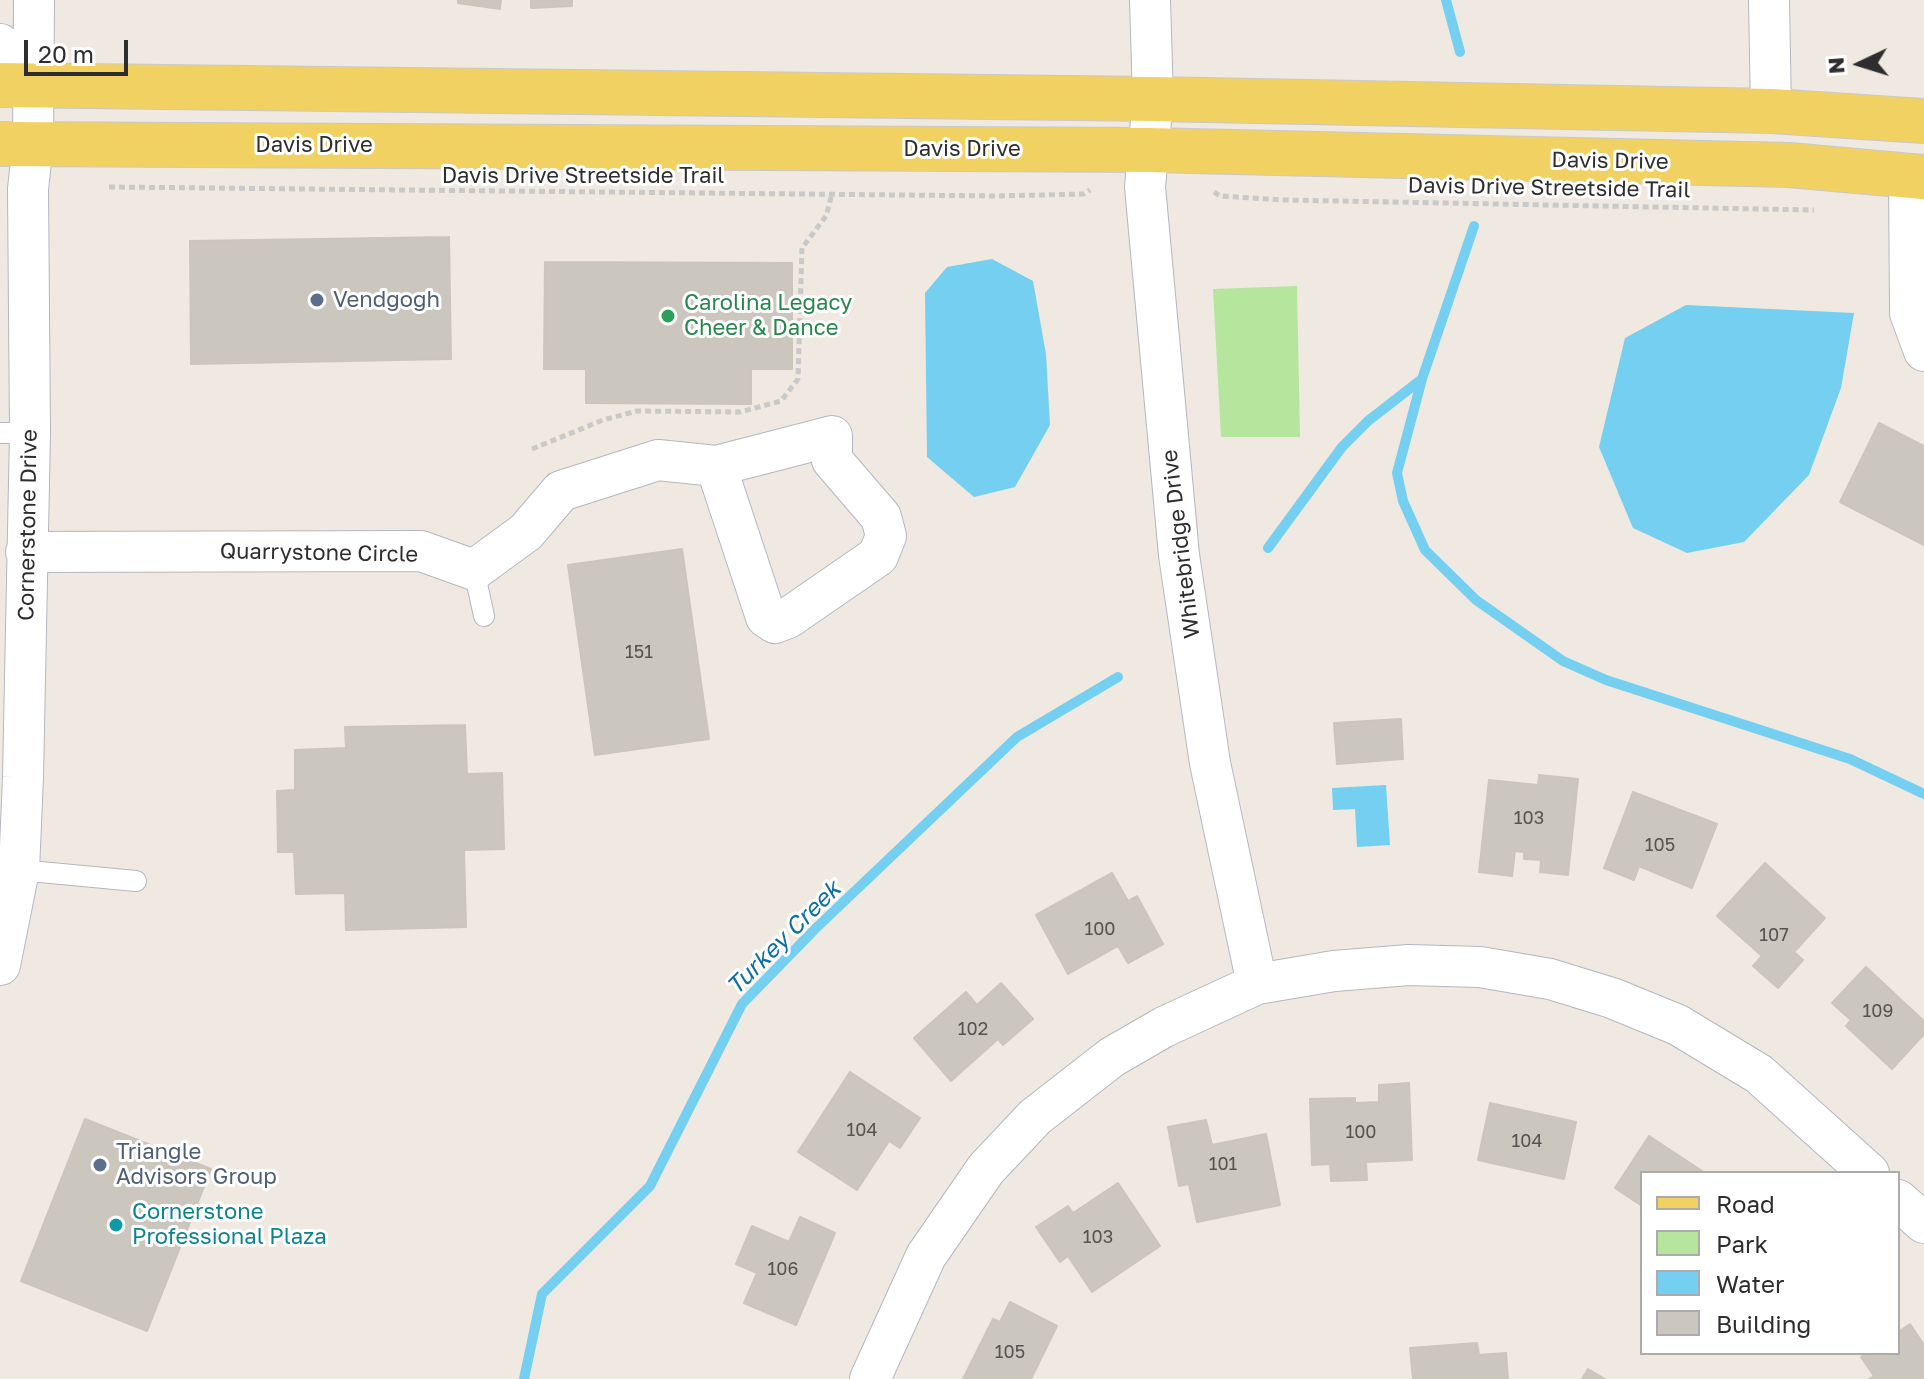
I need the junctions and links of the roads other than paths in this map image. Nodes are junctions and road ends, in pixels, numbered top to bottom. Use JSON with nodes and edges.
{"nodes":[{"id":1,"x":34,"y":0,"type":"edge"},
{"id":2,"x":1150,"y":0,"type":"edge"},
{"id":3,"x":1769,"y":0,"type":"edge"},
{"id":4,"x":0,"y":44,"type":"edge"},
{"id":5,"x":16,"y":85,"type":"edge"},
{"id":6,"x":1153,"y":99,"type":"junction"},
{"id":7,"x":1771,"y":111,"type":"junction"},
{"id":8,"x":1924,"y":121,"type":"edge"},
{"id":9,"x":16,"y":144,"type":"edge"},
{"id":10,"x":1148,"y":150,"type":"junction"},
{"id":11,"x":1916,"y":176,"type":"edge"},
{"id":12,"x":1924,"y":351,"type":"edge"},
{"id":13,"x":15,"y":433,"type":"edge"},
{"id":14,"x":716,"y":466,"type":"junction"},
{"id":15,"x":26,"y":552,"type":"junction"},
{"id":16,"x":474,"y":570,"type":"junction"},
{"id":17,"x":484,"y":616,"type":"dead end"},
{"id":18,"x":12,"y":777,"type":"edge"},
{"id":19,"x":19,"y":870,"type":"junction"},
{"id":20,"x":136,"y":881,"type":"dead end"},
{"id":21,"x":0,"y":965,"type":"edge"},
{"id":22,"x":1257,"y":984,"type":"junction"},
{"id":23,"x":1867,"y":1171,"type":"edge"},
{"id":24,"x":1900,"y":1202,"type":"edge"},
{"id":25,"x":1924,"y":1223,"type":"edge"},
{"id":26,"x":870,"y":1379,"type":"edge"}],
"edges":[{"from":1,"to":5,"type":"street","name":"Cornerstone Drive"},
{"from":2,"to":6,"type":"street","name":"Whitebridge Drive"},
{"from":3,"to":7,"type":"street"},
{"from":4,"to":5,"type":"street"},
{"from":5,"to":6,"type":"main road"},
{"from":5,"to":9,"type":"street","name":"Cornerstone Drive"},
{"from":6,"to":7,"type":"main road"},
{"from":6,"to":10,"type":"street","name":"Whitebridge Drive"},
{"from":7,"to":8,"type":"main road"},
{"from":9,"to":10,"type":"main road","name":"Davis Drive"},
{"from":9,"to":13,"type":"street","name":"Cornerstone Drive"},
{"from":10,"to":11,"type":"main road","name":"Davis Drive"},
{"from":10,"to":22,"type":"street","name":"Whitebridge Drive"},
{"from":11,"to":12,"type":"street"},
{"from":13,"to":15,"type":"street","name":"Cornerstone Drive"},
{"from":14,"to":14,"type":"street"},
{"from":14,"to":16,"type":"street"},
{"from":15,"to":16,"type":"street","name":"Quarrystone Circle"},
{"from":15,"to":18,"type":"street","name":"Cornerstone Drive"},
{"from":16,"to":17,"type":"lane"},
{"from":18,"to":19,"type":"street","name":"Cornerstone Drive"},
{"from":19,"to":20,"type":"lane"},
{"from":19,"to":21,"type":"street","name":"Cornerstone Drive"},
{"from":22,"to":23,"type":"street"},
{"from":22,"to":26,"type":"street"},
{"from":24,"to":25,"type":"street"}]}
